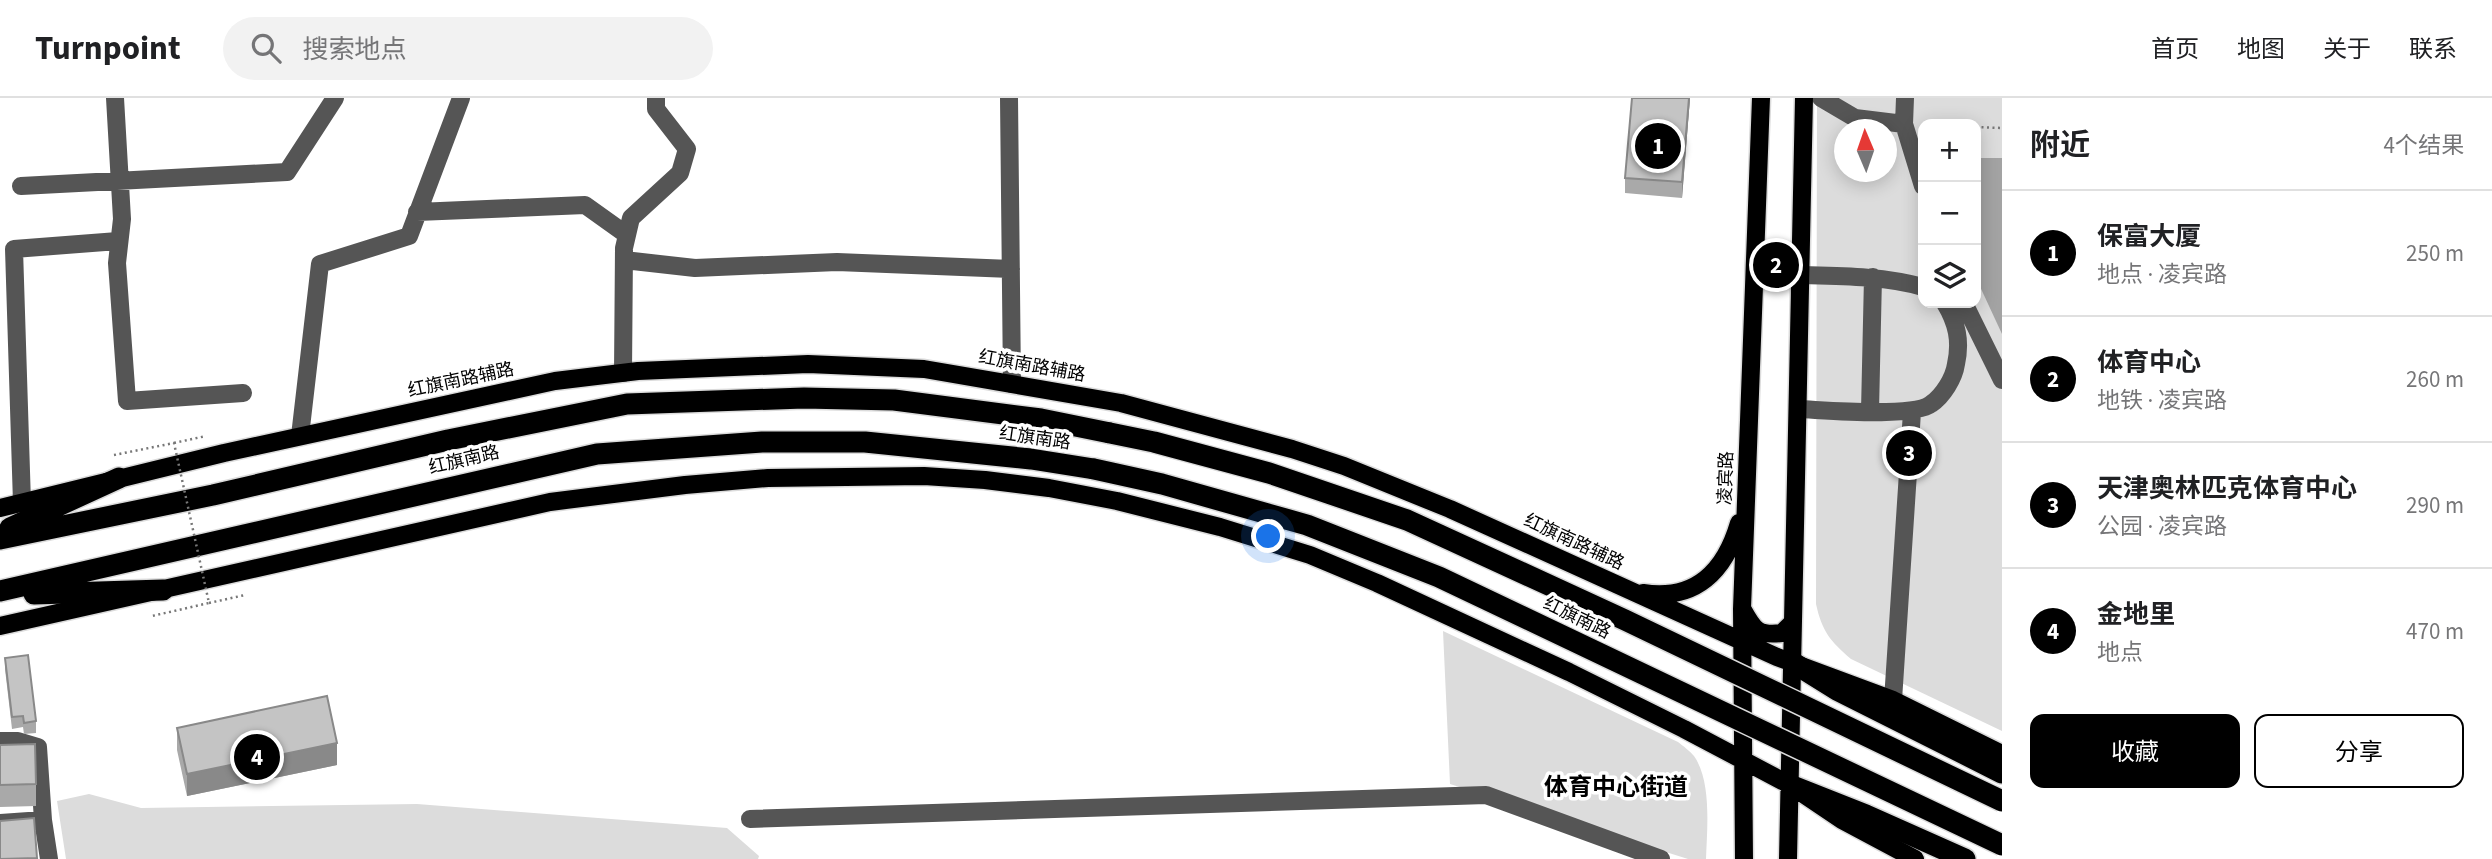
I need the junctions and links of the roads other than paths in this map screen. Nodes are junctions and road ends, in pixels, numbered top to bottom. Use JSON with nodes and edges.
{"nodes":[{"id":1,"x":115,"y":98,"type":"edge"},
{"id":2,"x":335,"y":98,"type":"edge"},
{"id":3,"x":460,"y":98,"type":"edge"},
{"id":4,"x":656,"y":98,"type":"edge"},
{"id":5,"x":1009,"y":98,"type":"edge"},
{"id":6,"x":1761,"y":98,"type":"edge"},
{"id":7,"x":1804,"y":98,"type":"edge"},
{"id":8,"x":1821,"y":98,"type":"edge"},
{"id":9,"x":1905,"y":98,"type":"edge"},
{"id":10,"x":1904,"y":124,"type":"junction"},
{"id":11,"x":120,"y":180,"type":"junction"},
{"id":12,"x":1922,"y":182,"type":"edge"},
{"id":13,"x":21,"y":186,"type":"dead end"},
{"id":14,"x":417,"y":212,"type":"junction"},
{"id":15,"x":627,"y":234,"type":"junction"},
{"id":16,"x":118,"y":242,"type":"junction"},
{"id":17,"x":624,"y":260,"type":"junction"},
{"id":18,"x":1011,"y":269,"type":"junction"},
{"id":19,"x":1800,"y":275,"type":"junction"},
{"id":20,"x":1873,"y":277,"type":"junction"},
{"id":21,"x":1918,"y":285,"type":"edge"},
{"id":22,"x":1948,"y":308,"type":"edge"},
{"id":23,"x":1966,"y":308,"type":"edge"},
{"id":24,"x":623,"y":373,"type":"junction"},
{"id":25,"x":2002,"y":380,"type":"edge"},
{"id":26,"x":1012,"y":384,"type":"junction"},
{"id":27,"x":243,"y":393,"type":"dead end"},
{"id":28,"x":1798,"y":410,"type":"junction"},
{"id":29,"x":1870,"y":411,"type":"junction"},
{"id":30,"x":1912,"y":412,"type":"junction"},
{"id":31,"x":300,"y":436,"type":"junction"},
{"id":32,"x":120,"y":478,"type":"junction"},
{"id":33,"x":1745,"y":502,"type":"junction"},
{"id":34,"x":22,"y":503,"type":"junction"},
{"id":35,"x":0,"y":508,"type":"edge"},
{"id":36,"x":0,"y":532,"type":"edge"},
{"id":37,"x":0,"y":539,"type":"edge"},
{"id":38,"x":163,"y":590,"type":"junction"},
{"id":39,"x":1629,"y":591,"type":"junction"},
{"id":40,"x":0,"y":593,"type":"edge"},
{"id":41,"x":1742,"y":609,"type":"junction"},
{"id":42,"x":1793,"y":622,"type":"junction"},
{"id":43,"x":0,"y":626,"type":"edge"},
{"id":44,"x":1742,"y":641,"type":"junction"},
{"id":45,"x":1792,"y":662,"type":"junction"},
{"id":46,"x":1893,"y":700,"type":"junction"},
{"id":47,"x":0,"y":741,"type":"edge"},
{"id":48,"x":2002,"y":754,"type":"edge"},
{"id":49,"x":1743,"y":761,"type":"junction"},
{"id":50,"x":2002,"y":773,"type":"edge"},
{"id":51,"x":1790,"y":785,"type":"junction"},
{"id":52,"x":2002,"y":802,"type":"edge"},
{"id":53,"x":750,"y":819,"type":"dead end"},
{"id":54,"x":43,"y":820,"type":"junction"},
{"id":55,"x":0,"y":823,"type":"edge"},
{"id":56,"x":2002,"y":845,"type":"edge"},
{"id":57,"x":49,"y":859,"type":"edge"},
{"id":58,"x":1661,"y":859,"type":"edge"},
{"id":59,"x":1744,"y":859,"type":"edge"},
{"id":60,"x":1788,"y":859,"type":"edge"},
{"id":61,"x":1915,"y":859,"type":"edge"},
{"id":62,"x":1965,"y":859,"type":"edge"}],
"edges":[{"from":1,"to":11,"type":"street"},
{"from":2,"to":11,"type":"street"},
{"from":3,"to":14,"type":"street"},
{"from":4,"to":15,"type":"street"},
{"from":5,"to":18,"type":"street"},
{"from":6,"to":33,"type":"main road","name":"凌宾路"},
{"from":7,"to":19,"type":"main road"},
{"from":8,"to":10,"type":"street"},
{"from":9,"to":10,"type":"street"},
{"from":10,"to":12,"type":"street"},
{"from":11,"to":13,"type":"street"},
{"from":11,"to":16,"type":"street"},
{"from":14,"to":15,"type":"street"},
{"from":14,"to":31,"type":"street"},
{"from":15,"to":17,"type":"street"},
{"from":16,"to":27,"type":"street"},
{"from":16,"to":34,"type":"street"},
{"from":17,"to":18,"type":"street"},
{"from":17,"to":24,"type":"street"},
{"from":18,"to":26,"type":"street"},
{"from":19,"to":20,"type":"street"},
{"from":19,"to":28,"type":"main road"},
{"from":20,"to":21,"type":"street"},
{"from":20,"to":29,"type":"street"},
{"from":22,"to":30,"type":"street"},
{"from":23,"to":25,"type":"street"},
{"from":24,"to":26,"type":"main road","name":"红旗南路辅路"},
{"from":24,"to":31,"type":"main road","name":"红旗南路辅路"},
{"from":26,"to":39,"type":"main road","name":"红旗南路辅路"},
{"from":28,"to":29,"type":"street"},
{"from":28,"to":42,"type":"main road"},
{"from":29,"to":30,"type":"street"},
{"from":30,"to":46,"type":"street"},
{"from":31,"to":32,"type":"main road","name":"红旗南路辅路"},
{"from":32,"to":34,"type":"main road","name":"红旗南路辅路"},
{"from":32,"to":36,"type":"highway"},
{"from":33,"to":39,"type":"main road"},
{"from":33,"to":41,"type":"main road","name":"凌宾路"},
{"from":34,"to":35,"type":"main road","name":"红旗南路辅路"},
{"from":37,"to":52,"type":"highway","name":"红旗南路","bridge":true},
{"from":38,"to":40,"type":"highway"},
{"from":38,"to":43,"type":"main road"},
{"from":38,"to":49,"type":"main road"},
{"from":39,"to":44,"type":"main road","name":"红旗南路辅路"},
{"from":40,"to":56,"type":"highway","name":"红旗南路","bridge":true},
{"from":41,"to":42,"type":"main road"},
{"from":41,"to":44,"type":"main road","name":"凌宾路"},
{"from":42,"to":45,"type":"main road"},
{"from":44,"to":45,"type":"main road","name":"红旗南路辅路"},
{"from":44,"to":49,"type":"main road","name":"凌宾路"},
{"from":45,"to":46,"type":"main road","name":"红旗南路辅路"},
{"from":45,"to":50,"type":"highway"},
{"from":45,"to":51,"type":"main road"},
{"from":46,"to":48,"type":"main road","name":"红旗南路辅路"},
{"from":47,"to":54,"type":"street"},
{"from":49,"to":51,"type":"main road"},
{"from":49,"to":59,"type":"main road","name":"凌宾路"},
{"from":51,"to":60,"type":"main road"},
{"from":51,"to":61,"type":"main road"},
{"from":51,"to":62,"type":"highway"},
{"from":53,"to":58,"type":"street"},
{"from":54,"to":55,"type":"street"},
{"from":54,"to":57,"type":"street"}]}
